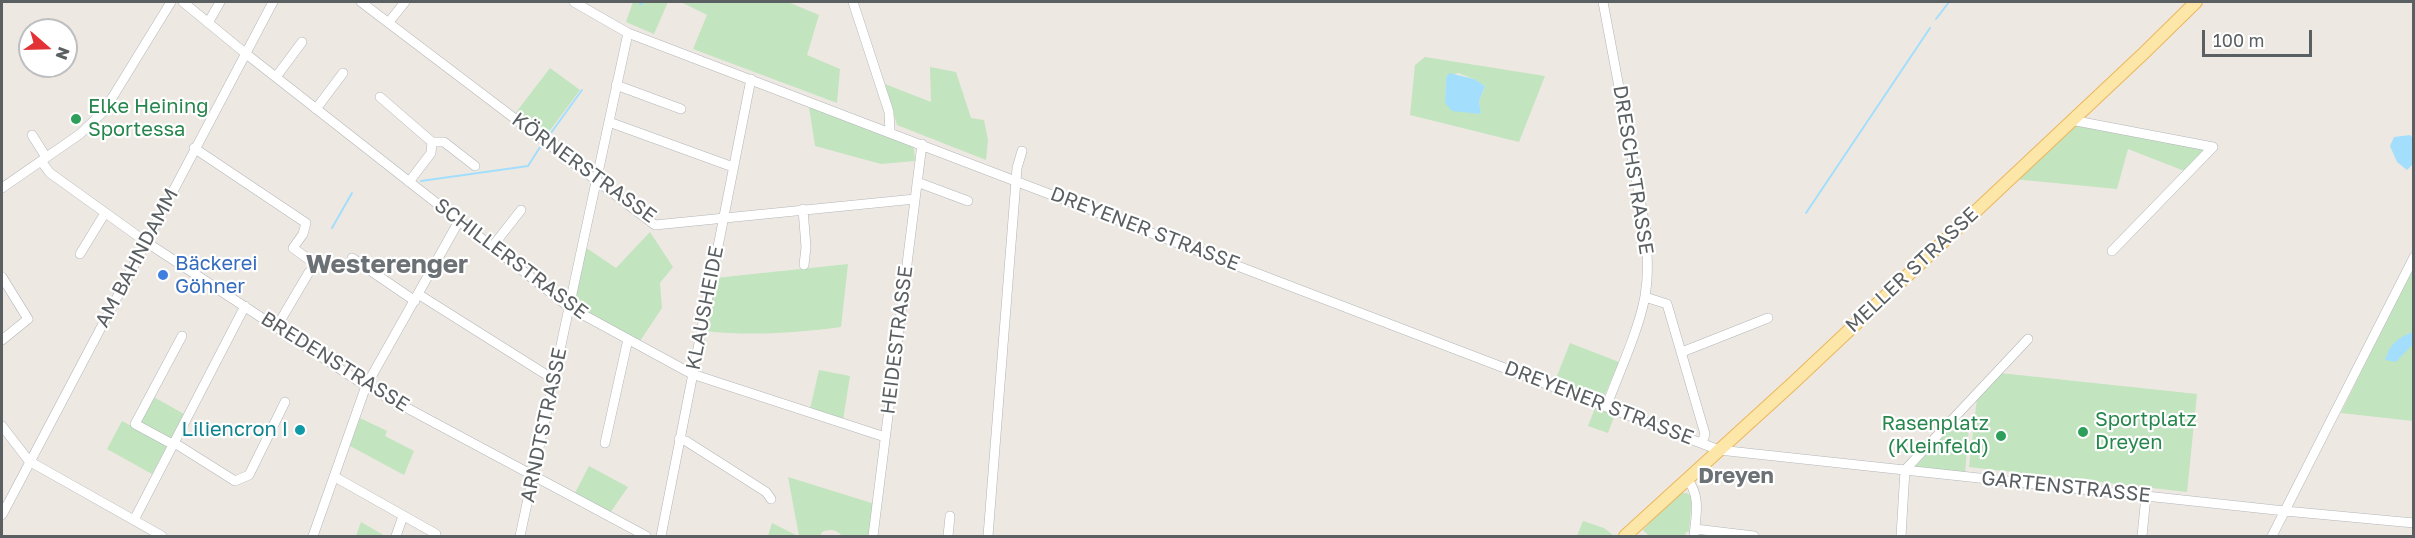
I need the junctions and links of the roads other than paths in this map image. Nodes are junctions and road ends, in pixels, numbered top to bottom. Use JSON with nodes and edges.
{"nodes":[{"id":1,"x":171,"y":2,"type":"edge"},
{"id":2,"x":183,"y":2,"type":"edge"},
{"id":3,"x":220,"y":2,"type":"edge"},
{"id":4,"x":273,"y":2,"type":"edge"},
{"id":5,"x":361,"y":2,"type":"edge"},
{"id":6,"x":405,"y":2,"type":"edge"},
{"id":7,"x":574,"y":2,"type":"edge"},
{"id":8,"x":853,"y":2,"type":"edge"},
{"id":9,"x":1603,"y":2,"type":"edge"},
{"id":10,"x":2196,"y":2,"type":"edge"},
{"id":11,"x":389,"y":22,"type":"junction"},
{"id":12,"x":208,"y":23,"type":"junction"},
{"id":13,"x":628,"y":33,"type":"junction"},
{"id":14,"x":302,"y":42,"type":"dead end"},
{"id":15,"x":244,"y":53,"type":"junction"},
{"id":16,"x":343,"y":73,"type":"dead end"},
{"id":17,"x":276,"y":77,"type":"junction"},
{"id":18,"x":751,"y":79,"type":"junction"},
{"id":19,"x":616,"y":85,"type":"junction"},
{"id":20,"x":380,"y":97,"type":"dead end"},
{"id":21,"x":316,"y":109,"type":"junction"},
{"id":22,"x":681,"y":109,"type":"dead end"},
{"id":23,"x":2071,"y":120,"type":"junction"},
{"id":24,"x":609,"y":122,"type":"junction"},
{"id":25,"x":890,"y":132,"type":"junction"},
{"id":26,"x":32,"y":135,"type":"dead end"},
{"id":27,"x":432,"y":142,"type":"junction"},
{"id":28,"x":922,"y":144,"type":"junction"},
{"id":29,"x":194,"y":148,"type":"junction"},
{"id":30,"x":1022,"y":151,"type":"dead end"},
{"id":31,"x":44,"y":159,"type":"junction"},
{"id":32,"x":475,"y":166,"type":"dead end"},
{"id":33,"x":733,"y":167,"type":"junction"},
{"id":34,"x":596,"y":179,"type":"junction"},
{"id":35,"x":1017,"y":180,"type":"junction"},
{"id":36,"x":409,"y":182,"type":"junction"},
{"id":37,"x":917,"y":182,"type":"junction"},
{"id":38,"x":2,"y":188,"type":"edge"},
{"id":39,"x":915,"y":199,"type":"junction"},
{"id":40,"x":968,"y":201,"type":"dead end"},
{"id":41,"x":803,"y":209,"type":"junction"},
{"id":42,"x":521,"y":210,"type":"dead end"},
{"id":43,"x":105,"y":213,"type":"junction"},
{"id":44,"x":724,"y":218,"type":"junction"},
{"id":45,"x":459,"y":221,"type":"junction"},
{"id":46,"x":146,"y":242,"type":"junction"},
{"id":47,"x":492,"y":247,"type":"junction"},
{"id":48,"x":2112,"y":251,"type":"dead end"},
{"id":49,"x":80,"y":254,"type":"dead end"},
{"id":50,"x":2414,"y":257,"type":"edge"},
{"id":51,"x":352,"y":258,"type":"dead end"},
{"id":52,"x":310,"y":261,"type":"dead end"},
{"id":53,"x":804,"y":265,"type":"dead end"},
{"id":54,"x":309,"y":272,"type":"dead end"},
{"id":55,"x":2,"y":278,"type":"edge"},
{"id":56,"x":1645,"y":297,"type":"junction"},
{"id":57,"x":416,"y":298,"type":"junction"},
{"id":58,"x":245,"y":306,"type":"junction"},
{"id":59,"x":569,"y":308,"type":"junction"},
{"id":60,"x":1768,"y":318,"type":"dead end"},
{"id":61,"x":276,"y":327,"type":"junction"},
{"id":62,"x":182,"y":336,"type":"dead end"},
{"id":63,"x":2,"y":339,"type":"edge"},
{"id":64,"x":628,"y":339,"type":"junction"},
{"id":65,"x":2028,"y":339,"type":"dead end"},
{"id":66,"x":1682,"y":352,"type":"junction"},
{"id":67,"x":692,"y":374,"type":"junction"},
{"id":68,"x":553,"y":379,"type":"junction"},
{"id":69,"x":366,"y":386,"type":"junction"},
{"id":70,"x":285,"y":402,"type":"dead end"},
{"id":71,"x":1607,"y":405,"type":"junction"},
{"id":72,"x":2,"y":426,"type":"edge"},
{"id":73,"x":885,"y":437,"type":"junction"},
{"id":74,"x":679,"y":439,"type":"junction"},
{"id":75,"x":173,"y":443,"type":"junction"},
{"id":76,"x":605,"y":443,"type":"dead end"},
{"id":77,"x":1702,"y":443,"type":"junction"},
{"id":78,"x":1719,"y":450,"type":"junction"},
{"id":79,"x":29,"y":461,"type":"junction"},
{"id":80,"x":1905,"y":470,"type":"junction"},
{"id":81,"x":533,"y":475,"type":"junction"},
{"id":82,"x":335,"y":477,"type":"junction"},
{"id":83,"x":1687,"y":479,"type":"junction"},
{"id":84,"x":2146,"y":496,"type":"junction"},
{"id":85,"x":771,"y":499,"type":"dead end"},
{"id":86,"x":2285,"y":511,"type":"junction"},
{"id":87,"x":2,"y":515,"type":"edge"},
{"id":88,"x":403,"y":516,"type":"junction"},
{"id":89,"x":950,"y":516,"type":"dead end"},
{"id":90,"x":134,"y":520,"type":"junction"},
{"id":91,"x":2414,"y":523,"type":"edge"},
{"id":92,"x":1694,"y":533,"type":"edge"},
{"id":93,"x":162,"y":537,"type":"edge"},
{"id":94,"x":313,"y":537,"type":"edge"},
{"id":95,"x":396,"y":537,"type":"edge"},
{"id":96,"x":436,"y":537,"type":"edge"},
{"id":97,"x":520,"y":537,"type":"edge"},
{"id":98,"x":646,"y":537,"type":"edge"},
{"id":99,"x":661,"y":537,"type":"edge"},
{"id":100,"x":873,"y":537,"type":"edge"},
{"id":101,"x":948,"y":537,"type":"edge"},
{"id":102,"x":988,"y":537,"type":"edge"},
{"id":103,"x":1625,"y":537,"type":"edge"},
{"id":104,"x":1754,"y":537,"type":"edge"},
{"id":105,"x":1901,"y":537,"type":"edge"},
{"id":106,"x":2142,"y":537,"type":"edge"},
{"id":107,"x":2272,"y":537,"type":"edge"}],
"edges":[{"from":1,"to":31,"type":"street"},
{"from":2,"to":12,"type":"street","name":"SCHILLERSTRASSE"},
{"from":3,"to":12,"type":"street"},
{"from":4,"to":15,"type":"street","name":"AM BAHNDAMM"},
{"from":5,"to":11,"type":"street","name":"KÖRNERSTRASSE"},
{"from":6,"to":11,"type":"street"},
{"from":7,"to":13,"type":"street","name":"DREYENER STRASSE"},
{"from":8,"to":25,"type":"street"},
{"from":9,"to":56,"type":"street","name":"DRESCHSTRASSE"},
{"from":10,"to":23,"type":"main road","name":"MELLER STRASSE"},
{"from":11,"to":34,"type":"street","name":"KÖRNERSTRASSE"},
{"from":12,"to":15,"type":"street","name":"SCHILLERSTRASSE"},
{"from":13,"to":18,"type":"street","name":"DREYENER STRASSE"},
{"from":13,"to":19,"type":"street","name":"ARNDTSTRASSE"},
{"from":14,"to":17,"type":"street"},
{"from":15,"to":17,"type":"street","name":"SCHILLERSTRASSE"},
{"from":15,"to":29,"type":"street","name":"AM BAHNDAMM"},
{"from":16,"to":21,"type":"street"},
{"from":17,"to":21,"type":"street","name":"SCHILLERSTRASSE"},
{"from":18,"to":25,"type":"street","name":"DREYENER STRASSE"},
{"from":18,"to":33,"type":"street","name":"KLAUSHEIDE"},
{"from":19,"to":22,"type":"street"},
{"from":19,"to":24,"type":"street","name":"ARNDTSTRASSE"},
{"from":20,"to":27,"type":"street"},
{"from":21,"to":36,"type":"street","name":"SCHILLERSTRASSE"},
{"from":23,"to":48,"type":"street"},
{"from":23,"to":78,"type":"main road","name":"MELLER STRASSE"},
{"from":24,"to":33,"type":"street"},
{"from":24,"to":34,"type":"street","name":"ARNDTSTRASSE"},
{"from":25,"to":28,"type":"street","name":"DREYENER STRASSE"},
{"from":26,"to":31,"type":"street","name":"BREDENSTRASSE"},
{"from":27,"to":32,"type":"street"},
{"from":27,"to":36,"type":"street"},
{"from":28,"to":35,"type":"street","name":"DREYENER STRASSE"},
{"from":28,"to":37,"type":"street","name":"HEIDESTRASSE"},
{"from":29,"to":46,"type":"street","name":"AM BAHNDAMM"},
{"from":29,"to":52,"type":"street"},
{"from":30,"to":35,"type":"street"},
{"from":31,"to":38,"type":"street"},
{"from":31,"to":43,"type":"street","name":"BREDENSTRASSE"},
{"from":33,"to":44,"type":"street","name":"KLAUSHEIDE"},
{"from":34,"to":44,"type":"street","name":"KÖRNERSTRASSE"},
{"from":34,"to":59,"type":"street","name":"ARNDTSTRASSE"},
{"from":35,"to":71,"type":"street","name":"DREYENER STRASSE"},
{"from":35,"to":102,"type":"street"},
{"from":36,"to":45,"type":"street","name":"SCHILLERSTRASSE"},
{"from":37,"to":39,"type":"street","name":"HEIDESTRASSE"},
{"from":37,"to":40,"type":"street"},
{"from":39,"to":41,"type":"street","name":"KÖRNERSTRASSE"},
{"from":39,"to":73,"type":"street","name":"HEIDESTRASSE"},
{"from":41,"to":44,"type":"street","name":"KÖRNERSTRASSE"},
{"from":41,"to":53,"type":"street"},
{"from":42,"to":47,"type":"street"},
{"from":43,"to":46,"type":"street","name":"BREDENSTRASSE"},
{"from":43,"to":49,"type":"street"},
{"from":44,"to":67,"type":"street","name":"KLAUSHEIDE"},
{"from":45,"to":47,"type":"street","name":"SCHILLERSTRASSE"},
{"from":45,"to":57,"type":"street"},
{"from":46,"to":58,"type":"street","name":"BREDENSTRASSE"},
{"from":46,"to":79,"type":"street","name":"AM BAHNDAMM"},
{"from":47,"to":59,"type":"street","name":"SCHILLERSTRASSE"},
{"from":50,"to":86,"type":"street"},
{"from":51,"to":57,"type":"street"},
{"from":54,"to":61,"type":"street"},
{"from":55,"to":63,"type":"street"},
{"from":56,"to":66,"type":"street"},
{"from":56,"to":71,"type":"street","name":"DRESCHSTRASSE"},
{"from":57,"to":68,"type":"street"},
{"from":57,"to":69,"type":"street"},
{"from":58,"to":61,"type":"street","name":"BREDENSTRASSE"},
{"from":58,"to":75,"type":"street"},
{"from":59,"to":64,"type":"street","name":"SCHILLERSTRASSE"},
{"from":59,"to":68,"type":"street","name":"ARNDTSTRASSE"},
{"from":60,"to":66,"type":"street"},
{"from":61,"to":69,"type":"street","name":"BREDENSTRASSE"},
{"from":62,"to":75,"type":"street"},
{"from":64,"to":67,"type":"street","name":"SCHILLERSTRASSE"},
{"from":64,"to":76,"type":"street"},
{"from":65,"to":80,"type":"street"},
{"from":66,"to":77,"type":"street"},
{"from":67,"to":73,"type":"street","name":"SCHILLERSTRASSE"},
{"from":67,"to":74,"type":"street","name":"KLAUSHEIDE"},
{"from":68,"to":81,"type":"street","name":"ARNDTSTRASSE"},
{"from":69,"to":81,"type":"street","name":"BREDENSTRASSE"},
{"from":69,"to":82,"type":"street"},
{"from":70,"to":75,"type":"street"},
{"from":71,"to":77,"type":"street","name":"DREYENER STRASSE"},
{"from":72,"to":79,"type":"street"},
{"from":73,"to":100,"type":"street","name":"HEIDESTRASSE"},
{"from":74,"to":85,"type":"street"},
{"from":74,"to":99,"type":"street","name":"KLAUSHEIDE"},
{"from":75,"to":90,"type":"street"},
{"from":77,"to":78,"type":"street","name":"DREYENER STRASSE"},
{"from":78,"to":80,"type":"street","name":"GARTENSTRASSE"},
{"from":78,"to":83,"type":"main road","name":"MELLER STRASSE"},
{"from":79,"to":87,"type":"street","name":"AM BAHNDAMM"},
{"from":79,"to":90,"type":"street"},
{"from":80,"to":84,"type":"street","name":"GARTENSTRASSE"},
{"from":80,"to":105,"type":"street"},
{"from":81,"to":97,"type":"street","name":"ARNDTSTRASSE"},
{"from":81,"to":98,"type":"street","name":"BREDENSTRASSE"},
{"from":82,"to":88,"type":"street"},
{"from":82,"to":94,"type":"street"},
{"from":83,"to":92,"type":"street"},
{"from":83,"to":103,"type":"main road","name":"MELLER STRASSE"},
{"from":84,"to":86,"type":"street","name":"GARTENSTRASSE"},
{"from":84,"to":106,"type":"street"},
{"from":86,"to":91,"type":"street","name":"GARTENSTRASSE"},
{"from":86,"to":107,"type":"street"},
{"from":88,"to":95,"type":"street"},
{"from":88,"to":96,"type":"street"},
{"from":89,"to":101,"type":"street"},
{"from":90,"to":93,"type":"street"},
{"from":92,"to":104,"type":"street"}]}
